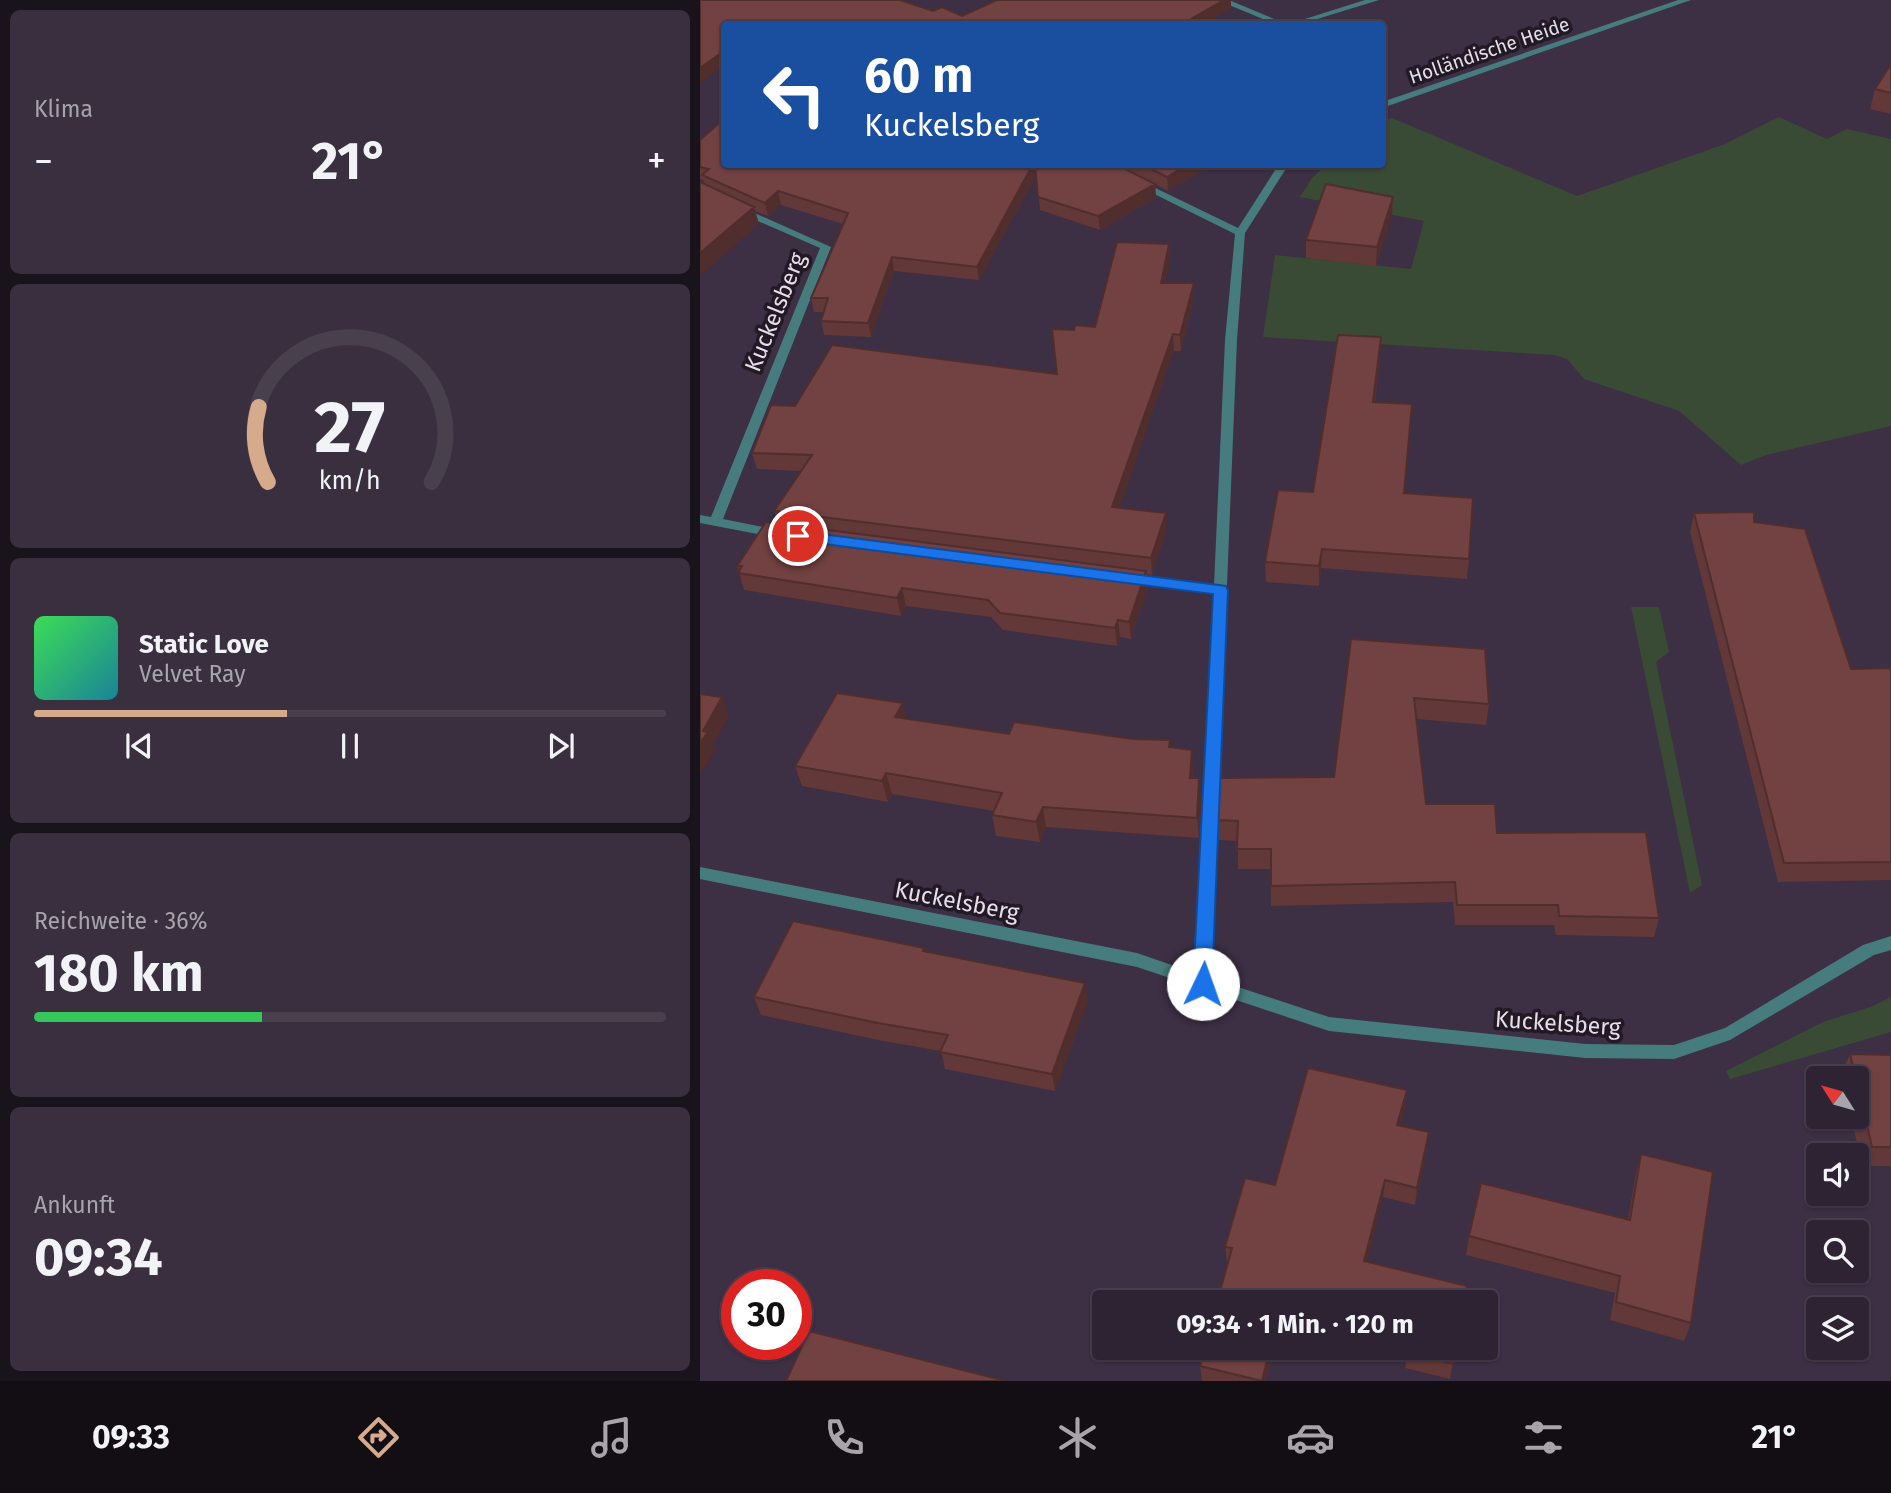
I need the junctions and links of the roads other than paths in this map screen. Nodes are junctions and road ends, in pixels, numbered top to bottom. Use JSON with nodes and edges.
{"nodes":[{"id":1,"x":1221,"y":0,"type":"edge"},
{"id":2,"x":1375,"y":0,"type":"edge"},
{"id":3,"x":1686,"y":0,"type":"edge"},
{"id":4,"x":1274,"y":21,"type":"edge"},
{"id":5,"x":1303,"y":21,"type":"edge"},
{"id":6,"x":1386,"y":104,"type":"edge"},
{"id":7,"x":1282,"y":168,"type":"edge"},
{"id":8,"x":1123,"y":176,"type":"edge"},
{"id":9,"x":725,"y":203,"type":"edge"},
{"id":10,"x":1240,"y":233,"type":"junction"},
{"id":11,"x":700,"y":519,"type":"edge"},
{"id":12,"x":716,"y":520,"type":"junction"},
{"id":13,"x":786,"y":535,"type":"edge"},
{"id":14,"x":1112,"y":576,"type":"edge"},
{"id":15,"x":1220,"y":590,"type":"junction"},
{"id":16,"x":700,"y":873,"type":"edge"},
{"id":17,"x":1891,"y":943,"type":"edge"},
{"id":18,"x":1203,"y":984,"type":"junction"}],
"edges":[{"from":1,"to":4,"type":"street"},
{"from":2,"to":5,"type":"street"},
{"from":3,"to":6,"type":"street","name":"Holländische Heide"},
{"from":7,"to":10,"type":"street"},
{"from":8,"to":10,"type":"street"},
{"from":9,"to":12,"type":"street","name":"Kuckelsberg"},
{"from":10,"to":15,"type":"street"},
{"from":11,"to":12,"type":"street"},
{"from":12,"to":13,"type":"street"},
{"from":14,"to":15,"type":"street"},
{"from":15,"to":18,"type":"street"},
{"from":16,"to":18,"type":"street","name":"Kuckelsberg"},
{"from":17,"to":18,"type":"street","name":"Kuckelsberg"}]}
